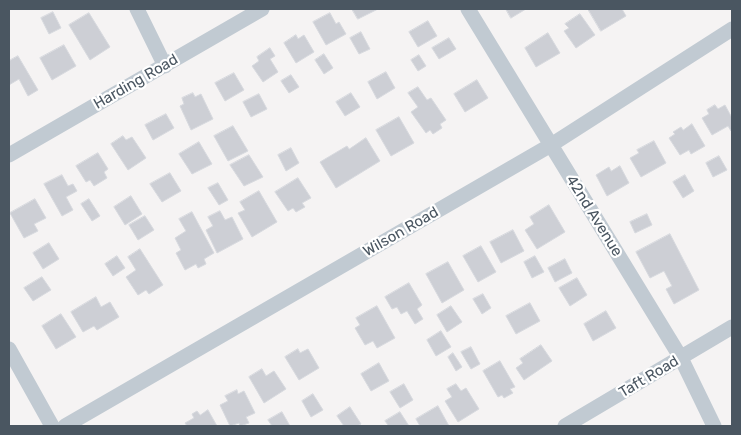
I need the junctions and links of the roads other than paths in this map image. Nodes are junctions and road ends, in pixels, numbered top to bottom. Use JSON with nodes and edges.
{"nodes":[{"id":1,"x":137,"y":9,"type":"edge"},
{"id":2,"x":262,"y":9,"type":"edge"},
{"id":3,"x":468,"y":9,"type":"edge"},
{"id":4,"x":732,"y":29,"type":"edge"},
{"id":5,"x":165,"y":66,"type":"junction"},
{"id":6,"x":550,"y":146,"type":"junction"},
{"id":7,"x":9,"y":155,"type":"edge"},
{"id":8,"x":732,"y":327,"type":"edge"},
{"id":9,"x":9,"y":349,"type":"edge"},
{"id":10,"x":681,"y":358,"type":"junction"},
{"id":11,"x":52,"y":426,"type":"edge"},
{"id":12,"x":64,"y":426,"type":"edge"},
{"id":13,"x":565,"y":426,"type":"edge"},
{"id":14,"x":714,"y":426,"type":"edge"}],
"edges":[{"from":1,"to":5,"type":"street"},
{"from":2,"to":5,"type":"street","name":"Harding Road"},
{"from":3,"to":6,"type":"street","name":"42nd Avenue"},
{"from":4,"to":6,"type":"street","name":"Wilson Road"},
{"from":5,"to":7,"type":"street","name":"Harding Road"},
{"from":6,"to":10,"type":"street","name":"42nd Avenue"},
{"from":6,"to":12,"type":"street","name":"Wilson Road"},
{"from":8,"to":10,"type":"street","name":"Taft Road"},
{"from":9,"to":11,"type":"street"},
{"from":10,"to":13,"type":"street","name":"Taft Road"},
{"from":10,"to":14,"type":"street","name":"42nd Avenue"}]}
